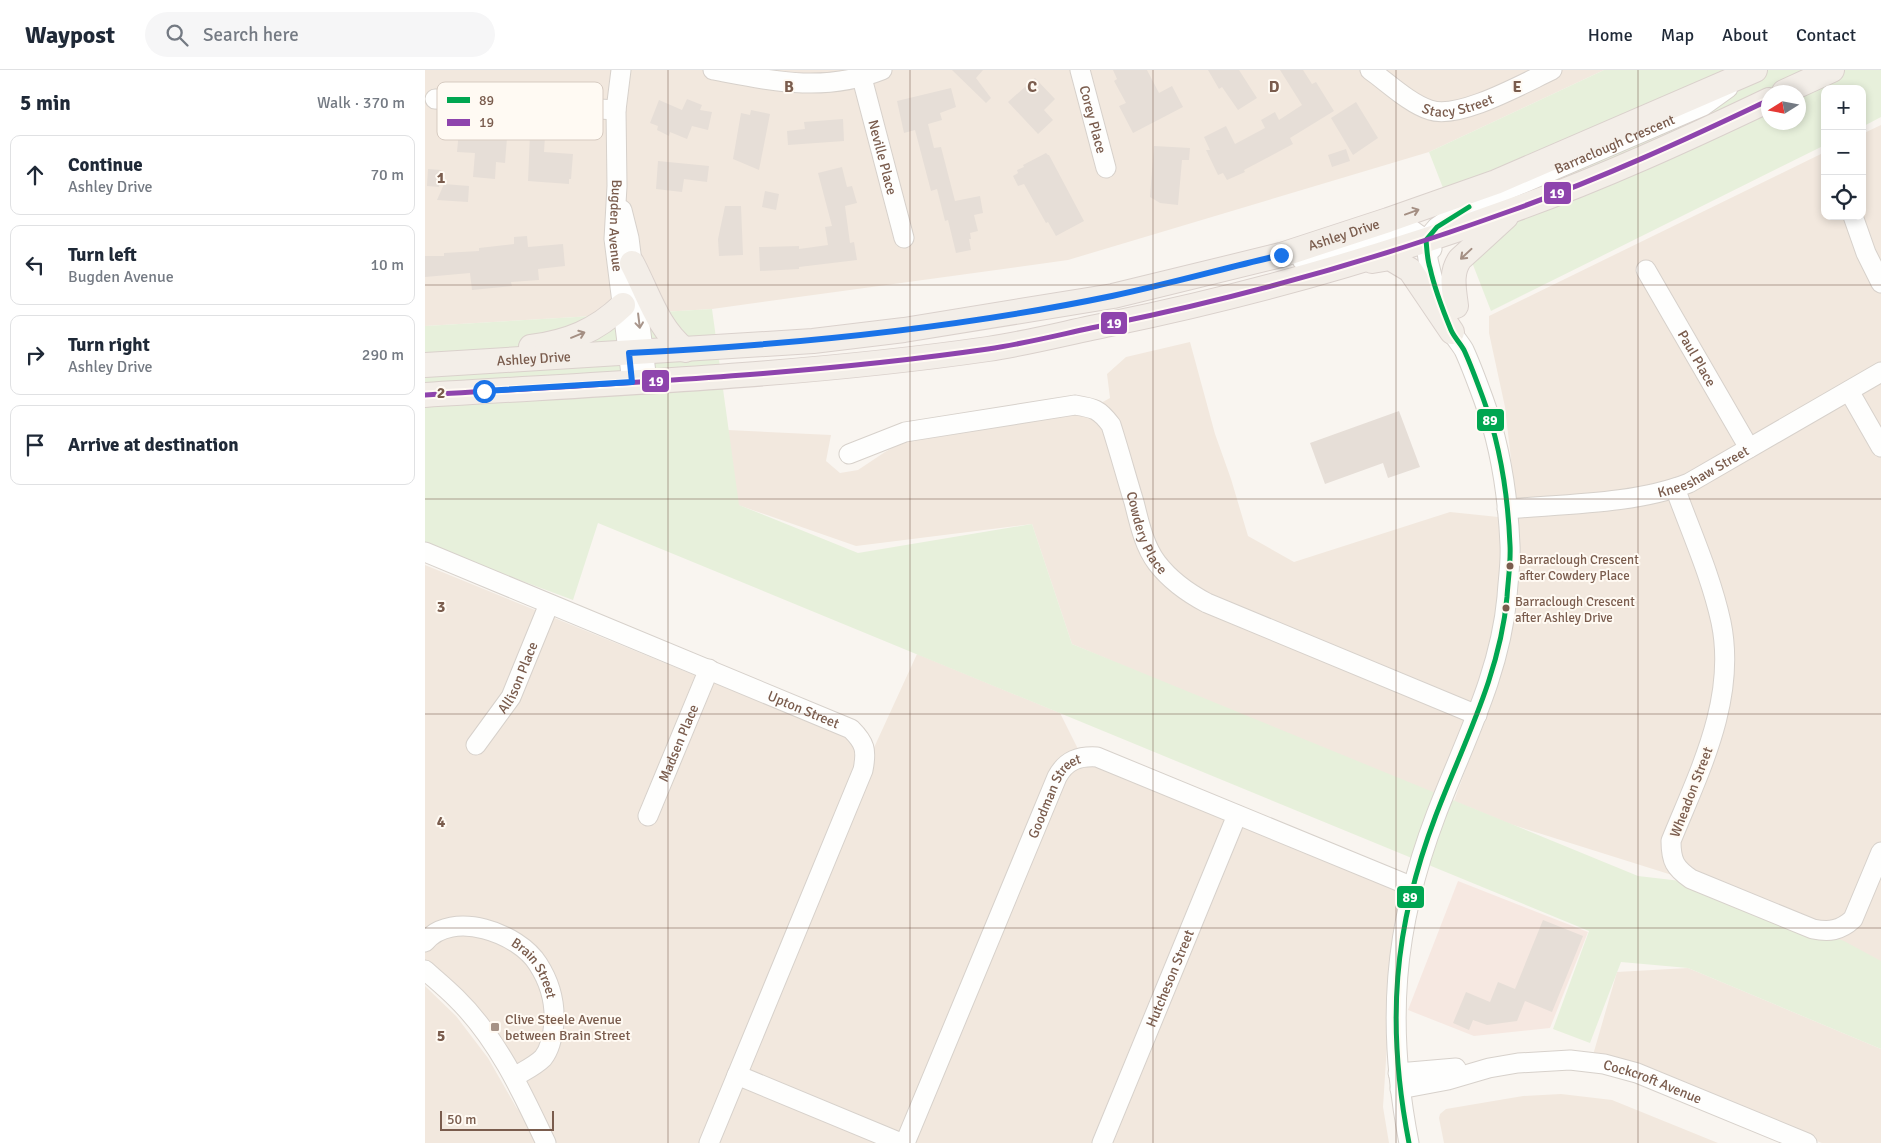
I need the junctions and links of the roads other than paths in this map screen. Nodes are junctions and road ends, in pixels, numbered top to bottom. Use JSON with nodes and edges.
{"nodes":[{"id":1,"x":621,"y":70,"type":"edge"},
{"id":2,"x":713,"y":70,"type":"edge"},
{"id":3,"x":882,"y":70,"type":"edge"},
{"id":4,"x":1080,"y":70,"type":"edge"},
{"id":5,"x":1370,"y":70,"type":"edge"},
{"id":6,"x":1552,"y":70,"type":"edge"},
{"id":7,"x":1832,"y":70,"type":"edge"},
{"id":8,"x":1751,"y":72,"type":"edge"},
{"id":9,"x":862,"y":78,"type":"junction"},
{"id":10,"x":1799,"y":85,"type":"edge"},
{"id":11,"x":1761,"y":104,"type":"edge"},
{"id":12,"x":603,"y":109,"type":"edge"},
{"id":13,"x":616,"y":110,"type":"junction"},
{"id":14,"x":1106,"y":168,"type":"dead end"},
{"id":15,"x":617,"y":186,"type":"junction"},
{"id":16,"x":1515,"y":209,"type":"junction"},
{"id":17,"x":1854,"y":220,"type":"edge"},
{"id":18,"x":904,"y":238,"type":"dead end"},
{"id":19,"x":1426,"y":240,"type":"junction"},
{"id":20,"x":632,"y":263,"type":"junction"},
{"id":21,"x":1346,"y":266,"type":"junction"},
{"id":22,"x":1646,"y":270,"type":"dead end"},
{"id":23,"x":1881,"y":283,"type":"edge"},
{"id":24,"x":1113,"y":296,"type":"junction"},
{"id":25,"x":623,"y":305,"type":"junction"},
{"id":26,"x":1456,"y":306,"type":"junction"},
{"id":27,"x":1458,"y":341,"type":"junction"},
{"id":28,"x":685,"y":350,"type":"junction"},
{"id":29,"x":636,"y":353,"type":"junction"},
{"id":30,"x":427,"y":365,"type":"edge"},
{"id":31,"x":1881,"y":372,"type":"edge"},
{"id":32,"x":639,"y":381,"type":"junction"},
{"id":33,"x":1849,"y":391,"type":"junction"},
{"id":34,"x":425,"y":395,"type":"edge"},
{"id":35,"x":1749,"y":448,"type":"junction"},
{"id":36,"x":1881,"y":448,"type":"edge"},
{"id":37,"x":849,"y":454,"type":"dead end"},
{"id":38,"x":1675,"y":488,"type":"junction"},
{"id":39,"x":1507,"y":509,"type":"junction"},
{"id":40,"x":425,"y":552,"type":"edge"},
{"id":41,"x":549,"y":604,"type":"junction"},
{"id":42,"x":709,"y":669,"type":"junction"},
{"id":43,"x":1477,"y":715,"type":"junction"},
{"id":44,"x":476,"y":745,"type":"dead end"},
{"id":45,"x":1237,"y":815,"type":"junction"},
{"id":46,"x":648,"y":816,"type":"dead end"},
{"id":47,"x":1881,"y":852,"type":"edge"},
{"id":48,"x":1413,"y":887,"type":"junction"},
{"id":49,"x":425,"y":942,"type":"edge"},
{"id":50,"x":425,"y":970,"type":"edge"},
{"id":51,"x":737,"y":1075,"type":"junction"},
{"id":52,"x":514,"y":1077,"type":"junction"},
{"id":53,"x":1399,"y":1081,"type":"junction"},
{"id":54,"x":546,"y":1143,"type":"edge"},
{"id":55,"x":709,"y":1143,"type":"edge"},
{"id":56,"x":901,"y":1143,"type":"edge"},
{"id":57,"x":905,"y":1143,"type":"edge"},
{"id":58,"x":1102,"y":1143,"type":"edge"},
{"id":59,"x":1409,"y":1143,"type":"edge"},
{"id":60,"x":1807,"y":1143,"type":"edge"}],
"edges":[{"from":1,"to":13,"type":"street","name":"Bugden Avenue"},
{"from":2,"to":9,"type":"street"},
{"from":3,"to":9,"type":"street"},
{"from":4,"to":14,"type":"street","name":"Corey Place"},
{"from":5,"to":6,"type":"street","name":"Stacy Street"},
{"from":7,"to":10,"type":"main road"},
{"from":8,"to":19,"type":"street","name":"Barraclough Crescent"},
{"from":24,"to":8,"type":"main road","name":"Ashley Drive","one_way":true},
{"from":9,"to":18,"type":"street","name":"Neville Place"},
{"from":11,"to":16,"type":"main road","name":"Ashley Drive"},
{"from":12,"to":13,"type":"street"},
{"from":13,"to":15,"type":"street","name":"Bugden Avenue"},
{"from":15,"to":20,"type":"street"},
{"from":15,"to":25,"type":"street","name":"Bugden Avenue"},
{"from":16,"to":19,"type":"main road","name":"Ashley Drive"},
{"from":16,"to":26,"type":"main road","one_way":true},
{"from":17,"to":23,"type":"street"},
{"from":19,"to":21,"type":"main road","name":"Ashley Drive"},
{"from":19,"to":24,"type":"street"},
{"from":19,"to":26,"type":"street"},
{"from":19,"to":27,"type":"street"},
{"from":20,"to":28,"type":"main road"},
{"from":20,"to":29,"type":"street","one_way":true},
{"from":21,"to":27,"type":"main road"},
{"from":21,"to":32,"type":"main road","name":"Ashley Drive"},
{"from":22,"to":35,"type":"street","name":"Paul Place"},
{"from":24,"to":28,"type":"main road","name":"Ashley Drive"},
{"from":25,"to":29,"type":"street","name":"Bugden Avenue"},
{"from":30,"to":25,"type":"main road","one_way":true},
{"from":26,"to":27,"type":"street"},
{"from":27,"to":39,"type":"street"},
{"from":28,"to":29,"type":"main road","name":"Ashley Drive"},
{"from":29,"to":30,"type":"main road","name":"Ashley Drive"},
{"from":29,"to":32,"type":"street","name":"Bugden Avenue"},
{"from":31,"to":33,"type":"street","name":"Kneeshaw Street"},
{"from":32,"to":34,"type":"main road","name":"Ashley Drive"},
{"from":33,"to":35,"type":"street","name":"Kneeshaw Street"},
{"from":33,"to":36,"type":"street"},
{"from":35,"to":38,"type":"street","name":"Kneeshaw Street"},
{"from":37,"to":43,"type":"street","name":"Cowdery Place"},
{"from":38,"to":39,"type":"street","name":"Kneeshaw Street"},
{"from":38,"to":47,"type":"street","name":"Wheadon Street"},
{"from":39,"to":43,"type":"street"},
{"from":40,"to":41,"type":"street","name":"Upton Street"},
{"from":41,"to":42,"type":"street","name":"Upton Street"},
{"from":41,"to":44,"type":"street","name":"Allison Place"},
{"from":42,"to":46,"type":"street","name":"Madsen Place"},
{"from":42,"to":51,"type":"street","name":"Upton Street"},
{"from":43,"to":48,"type":"street"},
{"from":45,"to":48,"type":"street","name":"Goodman Street"},
{"from":45,"to":57,"type":"street","name":"Goodman Street"},
{"from":45,"to":58,"type":"street","name":"Hutcheson Street"},
{"from":48,"to":53,"type":"street"},
{"from":49,"to":52,"type":"street","name":"Brain Street"},
{"from":50,"to":52,"type":"street"},
{"from":51,"to":55,"type":"street","name":"Upton Street"},
{"from":51,"to":56,"type":"street"},
{"from":52,"to":54,"type":"street"},
{"from":53,"to":59,"type":"street"},
{"from":53,"to":60,"type":"street","name":"Cockcroft Avenue"}]}
